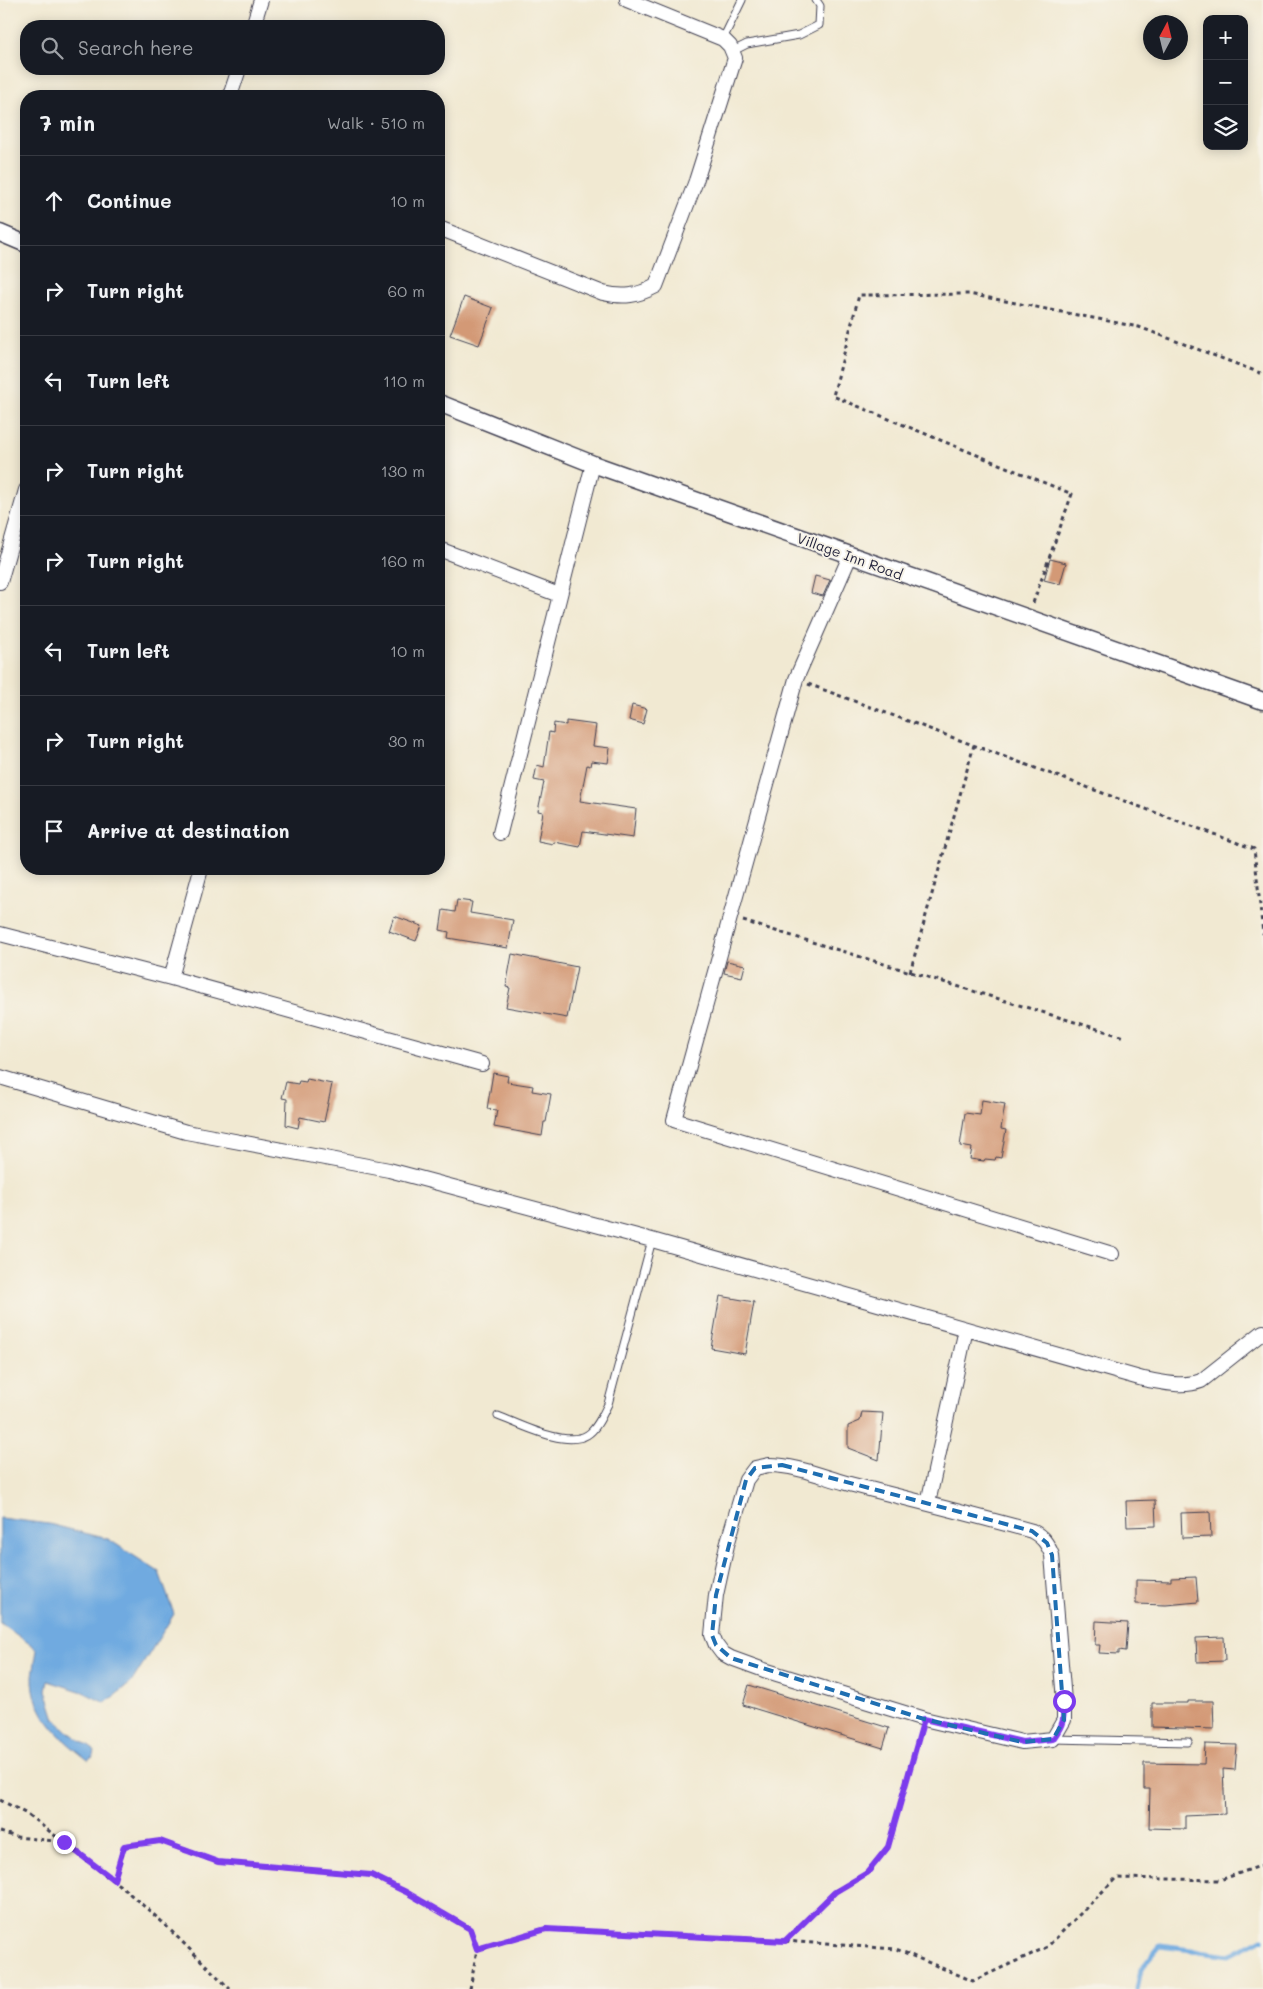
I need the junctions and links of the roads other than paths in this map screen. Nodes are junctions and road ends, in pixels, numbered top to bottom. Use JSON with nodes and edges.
{"nodes":[{"id":1,"x":261,"y":0,"type":"edge"},
{"id":2,"x":627,"y":0,"type":"edge"},
{"id":3,"x":742,"y":0,"type":"edge"},
{"id":4,"x":816,"y":0,"type":"edge"},
{"id":5,"x":255,"y":20,"type":"edge"},
{"id":6,"x":723,"y":39,"type":"junction"},
{"id":7,"x":733,"y":52,"type":"junction"},
{"id":8,"x":237,"y":75,"type":"edge"},
{"id":9,"x":232,"y":90,"type":"edge"},
{"id":10,"x":445,"y":230,"type":"edge"},
{"id":11,"x":0,"y":234,"type":"edge"},
{"id":12,"x":20,"y":242,"type":"edge"},
{"id":13,"x":445,"y":405,"type":"edge"},
{"id":14,"x":593,"y":464,"type":"junction"},
{"id":15,"x":20,"y":511,"type":"edge"},
{"id":16,"x":445,"y":551,"type":"edge"},
{"id":17,"x":850,"y":556,"type":"junction"},
{"id":18,"x":0,"y":582,"type":"edge"},
{"id":19,"x":559,"y":595,"type":"junction"},
{"id":20,"x":1263,"y":701,"type":"edge"},
{"id":21,"x":500,"y":833,"type":"dead end"},
{"id":22,"x":199,"y":875,"type":"edge"},
{"id":23,"x":0,"y":934,"type":"edge"},
{"id":24,"x":171,"y":978,"type":"junction"},
{"id":25,"x":482,"y":1064,"type":"dead end"},
{"id":26,"x":0,"y":1077,"type":"edge"},
{"id":27,"x":652,"y":1240,"type":"junction"},
{"id":28,"x":1112,"y":1254,"type":"dead end"},
{"id":29,"x":966,"y":1329,"type":"junction"},
{"id":30,"x":1263,"y":1332,"type":"edge"},
{"id":31,"x":498,"y":1416,"type":"dead end"},
{"id":32,"x":928,"y":1503,"type":"junction"},
{"id":33,"x":1053,"y":1739,"type":"junction"},
{"id":34,"x":1188,"y":1742,"type":"dead end"}],
"edges":[{"from":1,"to":5,"type":"street"},
{"from":2,"to":6,"type":"street"},
{"from":3,"to":6,"type":"lane"},
{"from":4,"to":7,"type":"lane"},
{"from":6,"to":7,"type":"street"},
{"from":7,"to":10,"type":"street"},
{"from":8,"to":9,"type":"street"},
{"from":11,"to":12,"type":"street"},
{"from":13,"to":14,"type":"street","name":"Village Inn Road"},
{"from":14,"to":17,"type":"street","name":"Village Inn Road"},
{"from":14,"to":19,"type":"street"},
{"from":15,"to":18,"type":"street"},
{"from":16,"to":19,"type":"street"},
{"from":17,"to":20,"type":"street","name":"Village Inn Road"},
{"from":17,"to":28,"type":"street"},
{"from":19,"to":21,"type":"street"},
{"from":22,"to":24,"type":"street"},
{"from":23,"to":24,"type":"street"},
{"from":24,"to":25,"type":"street"},
{"from":26,"to":27,"type":"street"},
{"from":27,"to":29,"type":"street"},
{"from":27,"to":31,"type":"lane"},
{"from":29,"to":30,"type":"street"},
{"from":29,"to":32,"type":"street"},
{"from":32,"to":33,"type":"street"},
{"from":32,"to":33,"type":"street"},
{"from":33,"to":34,"type":"lane"}]}
